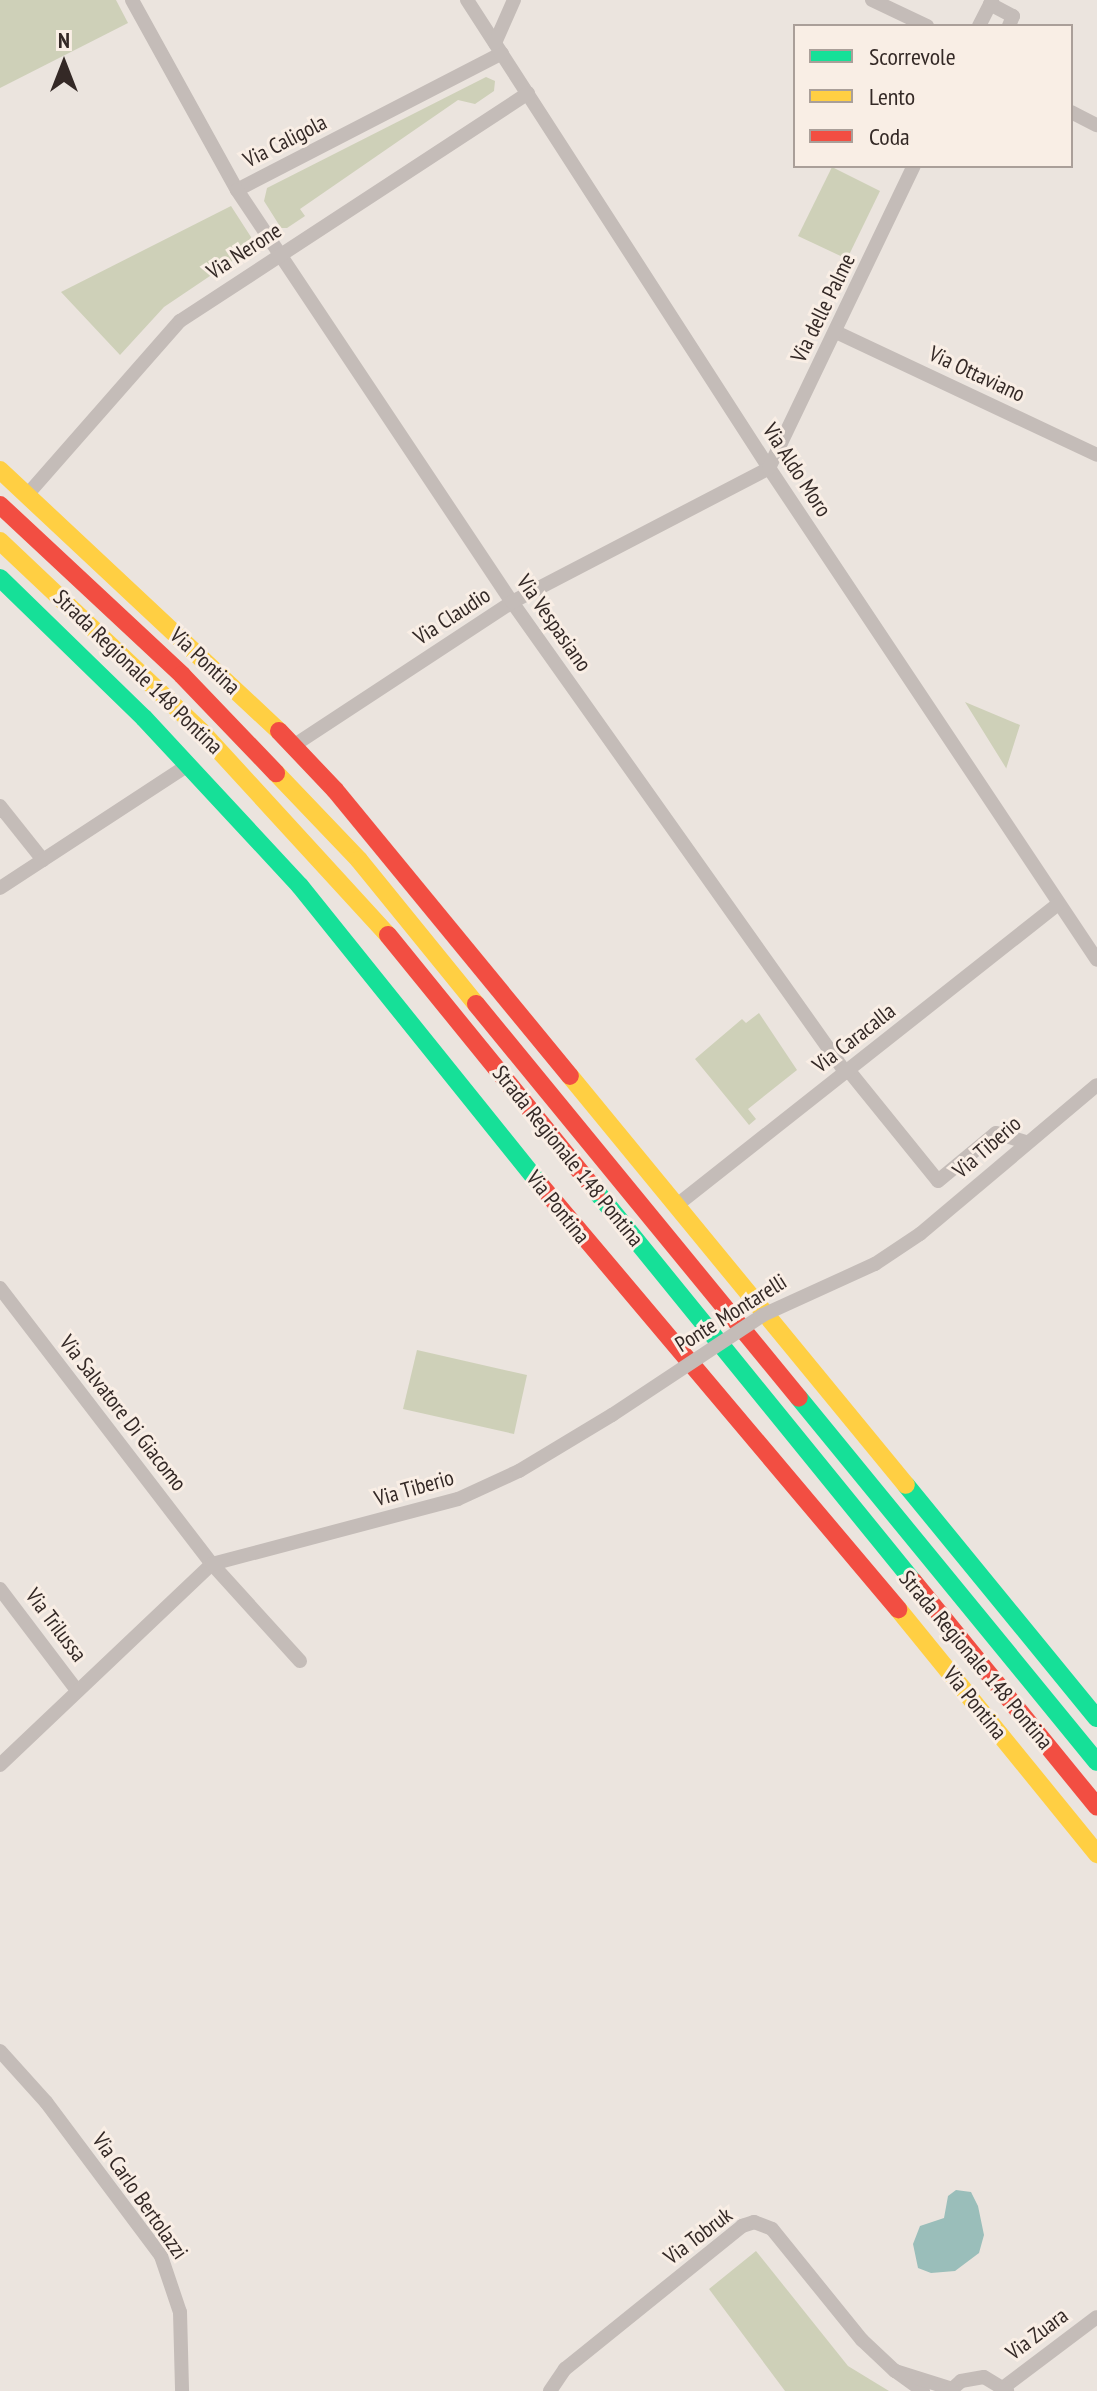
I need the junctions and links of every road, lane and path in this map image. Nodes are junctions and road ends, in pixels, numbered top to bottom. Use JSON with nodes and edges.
{"nodes":[{"id":1,"x":132,"y":0,"type":"edge"},
{"id":2,"x":467,"y":0,"type":"edge"},
{"id":3,"x":514,"y":0,"type":"edge"},
{"id":4,"x":872,"y":0,"type":"edge"},
{"id":5,"x":991,"y":2,"type":"edge"},
{"id":6,"x":923,"y":24,"type":"edge"},
{"id":7,"x":980,"y":24,"type":"edge"},
{"id":8,"x":1010,"y":24,"type":"edge"},
{"id":9,"x":498,"y":48,"type":"junction"},
{"id":10,"x":528,"y":93,"type":"junction"},
{"id":11,"x":1073,"y":113,"type":"edge"},
{"id":12,"x":1097,"y":125,"type":"edge"},
{"id":13,"x":913,"y":168,"type":"edge"},
{"id":14,"x":237,"y":190,"type":"junction"},
{"id":15,"x":278,"y":255,"type":"junction"},
{"id":16,"x":838,"y":333,"type":"junction"},
{"id":17,"x":1097,"y":455,"type":"edge"},
{"id":18,"x":769,"y":468,"type":"junction"},
{"id":19,"x":0,"y":470,"type":"edge"},
{"id":20,"x":27,"y":495,"type":"junction"},
{"id":21,"x":0,"y":505,"type":"edge"},
{"id":22,"x":0,"y":541,"type":"edge"},
{"id":23,"x":0,"y":578,"type":"edge"},
{"id":24,"x":512,"y":602,"type":"junction"},
{"id":25,"x":293,"y":746,"type":"junction"},
{"id":26,"x":188,"y":765,"type":"junction"},
{"id":27,"x":0,"y":806,"type":"edge"},
{"id":28,"x":43,"y":860,"type":"junction"},
{"id":29,"x":0,"y":888,"type":"edge"},
{"id":30,"x":1057,"y":905,"type":"junction"},
{"id":31,"x":1097,"y":960,"type":"edge"},
{"id":32,"x":847,"y":1072,"type":"junction"},
{"id":33,"x":1093,"y":1090,"type":"edge"},
{"id":34,"x":1025,"y":1142,"type":"junction"},
{"id":35,"x":677,"y":1205,"type":"junction"},
{"id":36,"x":920,"y":1234,"type":"joint"},
{"id":37,"x":0,"y":1288,"type":"edge"},
{"id":38,"x":612,"y":1415,"type":"joint"},
{"id":39,"x":212,"y":1564,"type":"junction"},
{"id":40,"x":0,"y":1589,"type":"edge"},
{"id":41,"x":300,"y":1661,"type":"dead end"},
{"id":42,"x":76,"y":1689,"type":"junction"},
{"id":43,"x":1097,"y":1718,"type":"edge"},
{"id":44,"x":1097,"y":1762,"type":"edge"},
{"id":45,"x":0,"y":1765,"type":"edge"},
{"id":46,"x":1097,"y":1807,"type":"edge"},
{"id":47,"x":1097,"y":1854,"type":"edge"},
{"id":48,"x":0,"y":2051,"type":"edge"},
{"id":49,"x":1097,"y":2317,"type":"edge"},
{"id":50,"x":895,"y":2371,"type":"junction"},
{"id":51,"x":1006,"y":2389,"type":"edge"},
{"id":52,"x":951,"y":2390,"type":"edge"},
{"id":53,"x":182,"y":2391,"type":"edge"},
{"id":54,"x":550,"y":2391,"type":"edge"},
{"id":55,"x":923,"y":2391,"type":"edge"}],
"edges":[{"from":1,"to":14,"type":"street","name":"Via Caligola"},
{"from":2,"to":9,"type":"street","name":"Via Aldo Moro"},
{"from":3,"to":9,"type":"street"},
{"from":4,"to":6,"type":"street"},
{"from":5,"to":7,"type":"street"},
{"from":5,"to":8,"type":"street"},
{"from":9,"to":10,"type":"street","name":"Via Aldo Moro"},
{"from":9,"to":14,"type":"street","name":"Via Caligola"},
{"from":10,"to":15,"type":"street","name":"Via Nerone"},
{"from":10,"to":18,"type":"street","name":"Via Aldo Moro"},
{"from":11,"to":12,"type":"street"},
{"from":13,"to":16,"type":"street","name":"Via delle Palme"},
{"from":14,"to":15,"type":"street","name":"Via Vespasiano"},
{"from":15,"to":20,"type":"street","name":"Via Nerone"},
{"from":15,"to":24,"type":"street","name":"Via Vespasiano"},
{"from":16,"to":17,"type":"street","name":"Via Ottaviano"},
{"from":16,"to":18,"type":"street","name":"Via delle Palme"},
{"from":18,"to":24,"type":"street","name":"Via Claudio"},
{"from":18,"to":30,"type":"street","name":"Via Aldo Moro"},
{"from":19,"to":20,"type":"main road","name":"Via Pontina"},
{"from":20,"to":25,"type":"main road","name":"Via Pontina"},
{"from":21,"to":44,"type":"main road","name":"Strada Regionale 148 Pontina"},
{"from":22,"to":46,"type":"main road","name":"Strada Regionale 148 Pontina"},
{"from":23,"to":26,"type":"main road","name":"Via Pontina"},
{"from":24,"to":25,"type":"street","name":"Via Claudio"},
{"from":24,"to":32,"type":"street","name":"Via Vespasiano"},
{"from":25,"to":35,"type":"main road","name":"Via Pontina"},
{"from":26,"to":28,"type":"street"},
{"from":26,"to":47,"type":"main road","name":"Via Pontina"},
{"from":27,"to":28,"type":"street"},
{"from":28,"to":29,"type":"street"},
{"from":30,"to":31,"type":"street","name":"Via Aldo Moro"},
{"from":30,"to":32,"type":"street","name":"Via Caracalla"},
{"from":32,"to":34,"type":"street","name":"Via Vespasiano"},
{"from":32,"to":35,"type":"street","name":"Via Caracalla"},
{"from":33,"to":34,"type":"street","name":"Via Tiberio"},
{"from":34,"to":36,"type":"street","name":"Via Tiberio"},
{"from":35,"to":43,"type":"main road","name":"Via Pontina"},
{"from":36,"to":38,"type":"street","name":"Ponte Montarelli","bridge":true},
{"from":37,"to":39,"type":"street","name":"Via Salvatore Di Giacomo"},
{"from":38,"to":39,"type":"street","name":"Via Tiberio"},
{"from":39,"to":41,"type":"street","name":"Via Salvatore Di Giacomo"},
{"from":39,"to":42,"type":"street"},
{"from":40,"to":42,"type":"street","name":"Via Trilussa"},
{"from":42,"to":45,"type":"street"},
{"from":48,"to":53,"type":"street","name":"Via Carlo Bertolazzi"},
{"from":49,"to":51,"type":"street","name":"Via Zuara"},
{"from":50,"to":52,"type":"street","name":"Via Tobruk"},
{"from":50,"to":54,"type":"street","name":"Via Tobruk"},
{"from":50,"to":55,"type":"street","name":"Via Tobruk"},
{"from":51,"to":52,"type":"street"}]}
